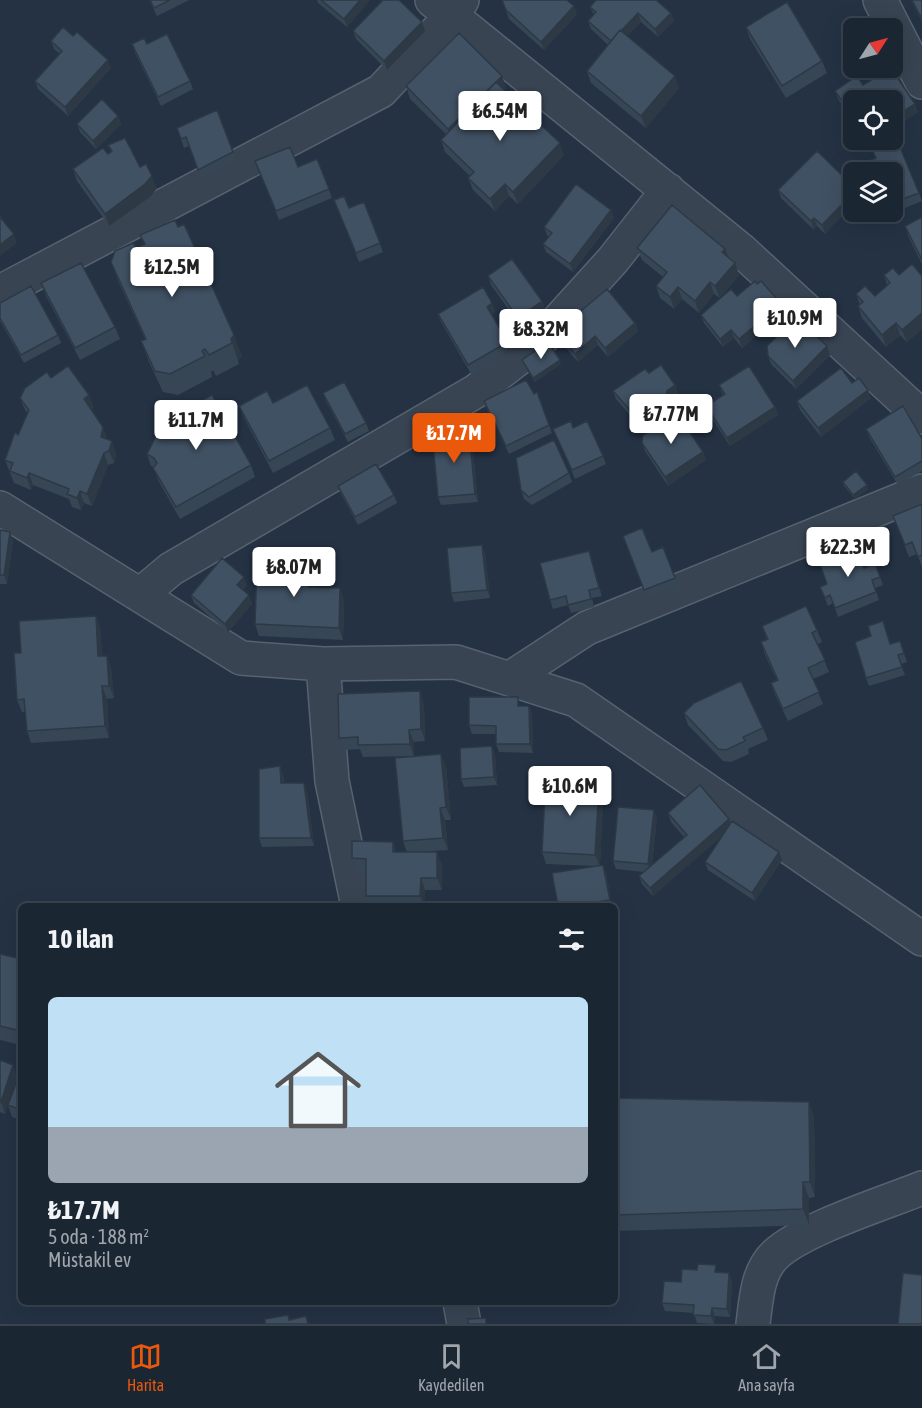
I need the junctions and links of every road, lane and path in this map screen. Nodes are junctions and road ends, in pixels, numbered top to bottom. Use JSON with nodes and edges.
{"nodes":[{"id":1,"x":880,"y":0,"type":"edge"},
{"id":2,"x":449,"y":5,"type":"edge"},
{"id":3,"x":922,"y":82,"type":"edge"},
{"id":4,"x":668,"y":190,"type":"junction"},
{"id":5,"x":0,"y":291,"type":"edge"},
{"id":6,"x":922,"y":417,"type":"edge"},
{"id":7,"x":922,"y":491,"type":"edge"},
{"id":8,"x":0,"y":508,"type":"edge"},
{"id":9,"x":140,"y":596,"type":"junction"},
{"id":10,"x":323,"y":664,"type":"junction"},
{"id":11,"x":509,"y":679,"type":"junction"},
{"id":12,"x":357,"y":903,"type":"edge"},
{"id":13,"x":922,"y":939,"type":"edge"},
{"id":14,"x":922,"y":1188,"type":"edge"},
{"id":15,"x":461,"y":1305,"type":"edge"},
{"id":16,"x":464,"y":1324,"type":"edge"},
{"id":17,"x":753,"y":1324,"type":"edge"}],
"edges":[{"from":1,"to":3,"type":"street"},
{"from":2,"to":4,"type":"street"},
{"from":2,"to":5,"type":"street"},
{"from":4,"to":6,"type":"street"},
{"from":4,"to":9,"type":"street"},
{"from":7,"to":11,"type":"street"},
{"from":8,"to":9,"type":"street"},
{"from":9,"to":10,"type":"street"},
{"from":10,"to":11,"type":"street"},
{"from":10,"to":12,"type":"street"},
{"from":11,"to":13,"type":"street"},
{"from":14,"to":17,"type":"street"},
{"from":15,"to":16,"type":"street"}]}
